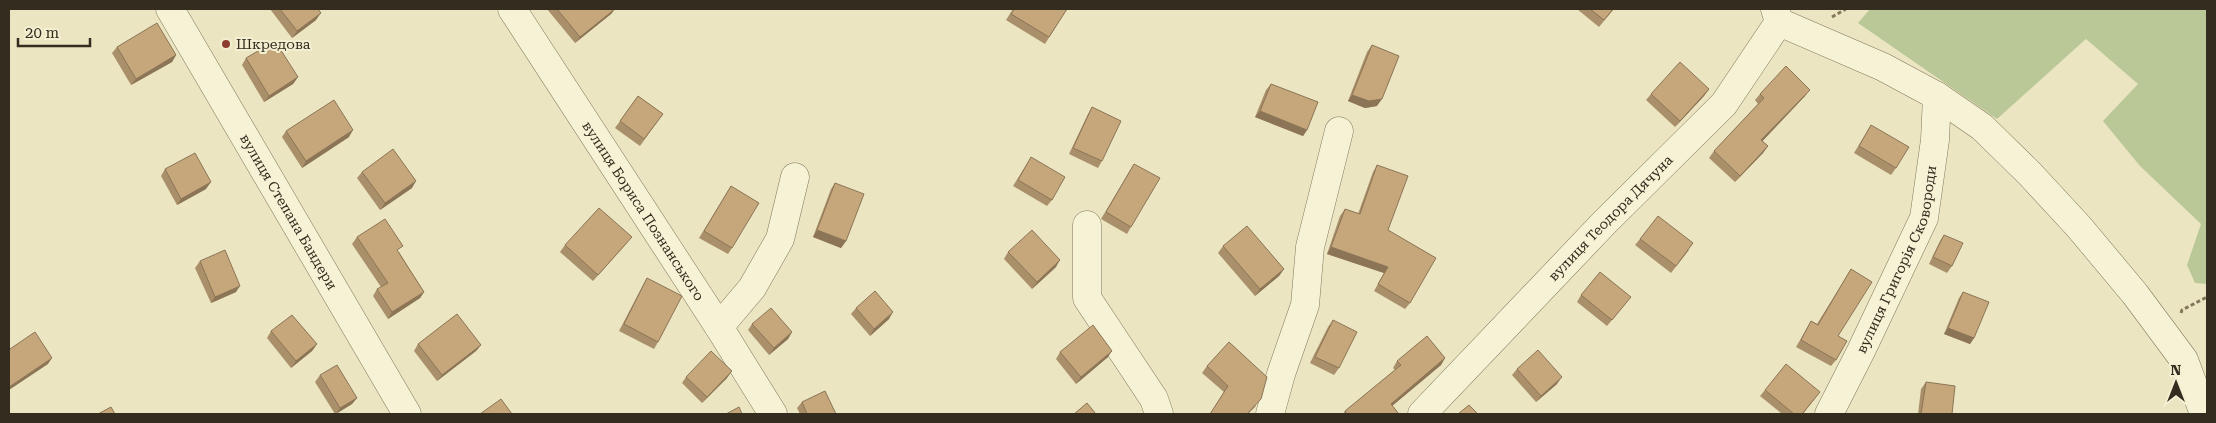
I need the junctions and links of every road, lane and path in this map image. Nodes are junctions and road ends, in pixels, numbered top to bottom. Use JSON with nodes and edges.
{"nodes":[{"id":1,"x":170,"y":9,"type":"edge"},
{"id":2,"x":512,"y":9,"type":"edge"},
{"id":3,"x":1777,"y":15,"type":"edge"},
{"id":4,"x":1937,"y":96,"type":"junction"},
{"id":5,"x":1339,"y":131,"type":"dead end"},
{"id":6,"x":795,"y":177,"type":"dead end"},
{"id":7,"x":1087,"y":225,"type":"dead end"},
{"id":8,"x":719,"y":327,"type":"junction"},
{"id":9,"x":407,"y":414,"type":"edge"},
{"id":10,"x":773,"y":414,"type":"edge"},
{"id":11,"x":1159,"y":414,"type":"edge"},
{"id":12,"x":1270,"y":414,"type":"edge"},
{"id":13,"x":1422,"y":414,"type":"edge"},
{"id":14,"x":1829,"y":414,"type":"edge"},
{"id":15,"x":2204,"y":414,"type":"edge"}],
"edges":[{"from":1,"to":9,"type":"street","name":"вулиця Степана Бандери"},
{"from":2,"to":8,"type":"street","name":"вулиця Бориса Познанського"},
{"from":3,"to":4,"type":"street"},
{"from":3,"to":13,"type":"street","name":"вулиця Теодора Дячуна"},
{"from":4,"to":14,"type":"street","name":"вулиця Григорія Сковороди"},
{"from":4,"to":15,"type":"street"},
{"from":5,"to":12,"type":"street"},
{"from":6,"to":8,"type":"street"},
{"from":7,"to":11,"type":"street"},
{"from":8,"to":10,"type":"street","name":"вулиця Бориса Познанського"}]}
